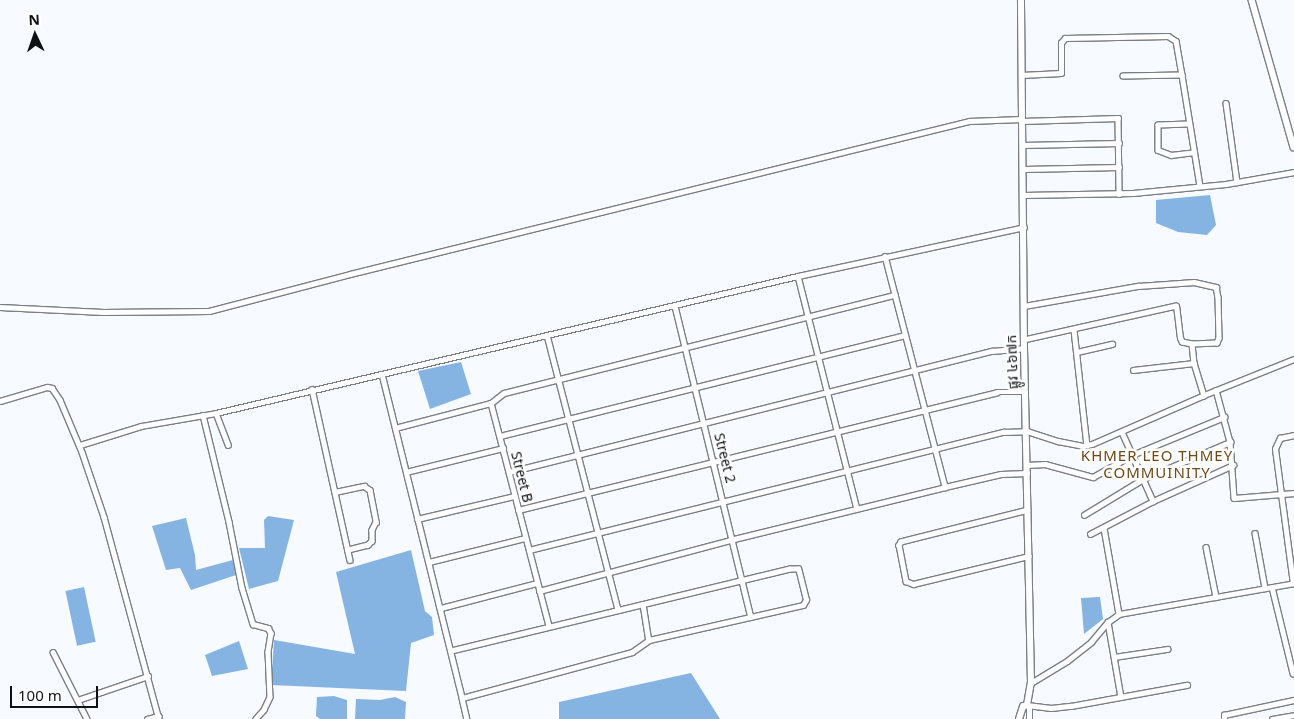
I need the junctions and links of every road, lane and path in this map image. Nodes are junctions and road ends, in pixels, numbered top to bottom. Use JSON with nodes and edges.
{"nodes":[{"id":1,"x":1021,"y":0,"type":"edge"},
{"id":2,"x":1252,"y":0,"type":"edge"},
{"id":3,"x":1021,"y":75,"type":"junction"},
{"id":4,"x":1182,"y":75,"type":"junction"},
{"id":5,"x":1123,"y":76,"type":"dead end"},
{"id":6,"x":1226,"y":104,"type":"dead end"},
{"id":7,"x":1022,"y":120,"type":"junction"},
{"id":8,"x":1189,"y":124,"type":"junction"},
{"id":9,"x":1119,"y":142,"type":"junction"},
{"id":10,"x":1022,"y":145,"type":"junction"},
{"id":11,"x":1294,"y":147,"type":"edge"},
{"id":12,"x":1194,"y":152,"type":"junction"},
{"id":13,"x":1119,"y":167,"type":"junction"},
{"id":14,"x":1023,"y":169,"type":"junction"},
{"id":15,"x":1294,"y":172,"type":"edge"},
{"id":16,"x":1237,"y":182,"type":"junction"},
{"id":17,"x":1200,"y":186,"type":"junction"},
{"id":18,"x":1119,"y":194,"type":"junction"},
{"id":19,"x":1023,"y":195,"type":"junction"},
{"id":20,"x":1024,"y":227,"type":"junction"},
{"id":21,"x":885,"y":256,"type":"junction"},
{"id":22,"x":798,"y":276,"type":"junction"},
{"id":23,"x":895,"y":295,"type":"junction"},
{"id":24,"x":675,"y":306,"type":"junction"},
{"id":25,"x":1024,"y":306,"type":"junction"},
{"id":26,"x":0,"y":307,"type":"edge"},
{"id":27,"x":808,"y":317,"type":"junction"},
{"id":28,"x":1074,"y":330,"type":"junction"},
{"id":29,"x":547,"y":335,"type":"junction"},
{"id":30,"x":905,"y":335,"type":"junction"},
{"id":31,"x":1024,"y":340,"type":"junction"},
{"id":32,"x":1112,"y":344,"type":"dead end"},
{"id":33,"x":1192,"y":344,"type":"junction"},
{"id":34,"x":685,"y":348,"type":"junction"},
{"id":35,"x":1024,"y":348,"type":"junction"},
{"id":36,"x":1077,"y":352,"type":"junction"},
{"id":37,"x":818,"y":356,"type":"junction"},
{"id":38,"x":1294,"y":359,"type":"edge"},
{"id":39,"x":1194,"y":363,"type":"junction"},
{"id":40,"x":914,"y":370,"type":"junction"},
{"id":41,"x":1133,"y":370,"type":"dead end"},
{"id":42,"x":382,"y":374,"type":"junction"},
{"id":43,"x":559,"y":380,"type":"junction"},
{"id":44,"x":695,"y":387,"type":"junction"},
{"id":45,"x":312,"y":389,"type":"junction"},
{"id":46,"x":1216,"y":390,"type":"junction"},
{"id":47,"x":827,"y":392,"type":"junction"},
{"id":48,"x":1026,"y":392,"type":"junction"},
{"id":49,"x":1204,"y":395,"type":"junction"},
{"id":50,"x":0,"y":401,"type":"edge"},
{"id":51,"x":491,"y":403,"type":"junction"},
{"id":52,"x":925,"y":410,"type":"junction"},
{"id":53,"x":216,"y":413,"type":"junction"},
{"id":54,"x":203,"y":415,"type":"junction"},
{"id":55,"x":1224,"y":418,"type":"junction"},
{"id":56,"x":569,"y":419,"type":"junction"},
{"id":57,"x":704,"y":423,"type":"junction"},
{"id":58,"x":395,"y":428,"type":"junction"},
{"id":59,"x":1027,"y":431,"type":"junction"},
{"id":60,"x":837,"y":432,"type":"junction"},
{"id":61,"x":1122,"y":432,"type":"junction"},
{"id":62,"x":1294,"y":435,"type":"edge"},
{"id":63,"x":500,"y":436,"type":"junction"},
{"id":64,"x":1230,"y":442,"type":"junction"},
{"id":65,"x":228,"y":445,"type":"dead end"},
{"id":66,"x":80,"y":446,"type":"junction"},
{"id":67,"x":1087,"y":446,"type":"junction"},
{"id":68,"x":503,"y":448,"type":"junction"},
{"id":69,"x":935,"y":449,"type":"junction"},
{"id":70,"x":578,"y":455,"type":"junction"},
{"id":71,"x":1132,"y":455,"type":"junction"},
{"id":72,"x":714,"y":462,"type":"junction"},
{"id":73,"x":1027,"y":465,"type":"junction"},
{"id":74,"x":1233,"y":465,"type":"junction"},
{"id":75,"x":847,"y":471,"type":"junction"},
{"id":76,"x":406,"y":472,"type":"junction"},
{"id":77,"x":509,"y":472,"type":"junction"},
{"id":78,"x":1027,"y":473,"type":"junction"},
{"id":79,"x":1143,"y":479,"type":"junction"},
{"id":80,"x":944,"y":487,"type":"junction"},
{"id":81,"x":335,"y":492,"type":"junction"},
{"id":82,"x":588,"y":493,"type":"junction"},
{"id":83,"x":1294,"y":493,"type":"edge"},
{"id":84,"x":1282,"y":494,"type":"junction"},
{"id":85,"x":514,"y":496,"type":"junction"},
{"id":86,"x":724,"y":501,"type":"junction"},
{"id":87,"x":1153,"y":501,"type":"junction"},
{"id":88,"x":856,"y":509,"type":"junction"},
{"id":89,"x":518,"y":510,"type":"junction"},
{"id":90,"x":1028,"y":510,"type":"junction"},
{"id":91,"x":1084,"y":515,"type":"dead end"},
{"id":92,"x":418,"y":519,"type":"junction"},
{"id":93,"x":1104,"y":528,"type":"junction"},
{"id":94,"x":598,"y":533,"type":"junction"},
{"id":95,"x":1254,"y":533,"type":"dead end"},
{"id":96,"x":1090,"y":534,"type":"dead end"},
{"id":97,"x":525,"y":538,"type":"junction"},
{"id":98,"x":734,"y":539,"type":"junction"},
{"id":99,"x":1206,"y":547,"type":"dead end"},
{"id":100,"x":348,"y":550,"type":"junction"},
{"id":101,"x":528,"y":550,"type":"junction"},
{"id":102,"x":1029,"y":556,"type":"junction"},
{"id":103,"x":350,"y":560,"type":"dead end"},
{"id":104,"x":429,"y":562,"type":"junction"},
{"id":105,"x":608,"y":572,"type":"junction"},
{"id":106,"x":743,"y":580,"type":"junction"},
{"id":107,"x":537,"y":583,"type":"junction"},
{"id":108,"x":1293,"y":584,"type":"edge"},
{"id":109,"x":1272,"y":587,"type":"junction"},
{"id":110,"x":1265,"y":588,"type":"junction"},
{"id":111,"x":539,"y":590,"type":"junction"},
{"id":112,"x":1216,"y":597,"type":"junction"},
{"id":113,"x":643,"y":604,"type":"junction"},
{"id":114,"x":441,"y":608,"type":"junction"},
{"id":115,"x":618,"y":610,"type":"junction"},
{"id":116,"x":1120,"y":614,"type":"junction"},
{"id":117,"x":751,"y":617,"type":"junction"},
{"id":118,"x":1108,"y":622,"type":"junction"},
{"id":119,"x":549,"y":626,"type":"junction"},
{"id":120,"x":649,"y":640,"type":"junction"},
{"id":121,"x":1167,"y":649,"type":"dead end"},
{"id":122,"x":452,"y":651,"type":"junction"},
{"id":123,"x":52,"y":652,"type":"dead end"},
{"id":124,"x":1114,"y":657,"type":"junction"},
{"id":125,"x":1293,"y":673,"type":"edge"},
{"id":126,"x":148,"y":676,"type":"junction"},
{"id":127,"x":1031,"y":683,"type":"junction"},
{"id":128,"x":1188,"y":685,"type":"dead end"},
{"id":129,"x":1121,"y":697,"type":"junction"},
{"id":130,"x":462,"y":698,"type":"junction"},
{"id":131,"x":78,"y":700,"type":"junction"},
{"id":132,"x":1294,"y":700,"type":"edge"},
{"id":133,"x":1027,"y":705,"type":"junction"},
{"id":134,"x":1294,"y":715,"type":"edge"},
{"id":135,"x":159,"y":718,"type":"edge"},
{"id":136,"x":87,"y":719,"type":"edge"},
{"id":137,"x":147,"y":719,"type":"edge"},
{"id":138,"x":256,"y":719,"type":"edge"},
{"id":139,"x":466,"y":719,"type":"edge"},
{"id":140,"x":1019,"y":719,"type":"edge"},
{"id":141,"x":1029,"y":719,"type":"edge"},
{"id":142,"x":1224,"y":719,"type":"edge"},
{"id":143,"x":1272,"y":719,"type":"edge"}],
"edges":[{"from":1,"to":3,"type":"street","name":"ផ្លូវ ៤៦៧ក"},
{"from":2,"to":11,"type":"street"},
{"from":3,"to":4,"type":"street"},
{"from":3,"to":7,"type":"street","name":"ផ្លូវ ៤៦៧ក"},
{"from":4,"to":5,"type":"street"},
{"from":4,"to":8,"type":"street"},
{"from":6,"to":16,"type":"street"},
{"from":7,"to":9,"type":"street"},
{"from":7,"to":10,"type":"street","name":"ផ្លូវ ៤៦៧ក"},
{"from":7,"to":26,"type":"street"},
{"from":8,"to":12,"type":"street"},
{"from":8,"to":12,"type":"street"},
{"from":9,"to":10,"type":"street"},
{"from":9,"to":13,"type":"street"},
{"from":10,"to":14,"type":"street","name":"ផ្លូវ ៤៦៧ក"},
{"from":12,"to":17,"type":"street"},
{"from":13,"to":14,"type":"street"},
{"from":13,"to":18,"type":"street"},
{"from":14,"to":19,"type":"street","name":"ផ្លូវ ៤៦៧ក"},
{"from":15,"to":16,"type":"street"},
{"from":16,"to":17,"type":"street"},
{"from":17,"to":18,"type":"street"},
{"from":18,"to":19,"type":"street"},
{"from":19,"to":20,"type":"street","name":"ផ្លូវ ៤៦៧ក"},
{"from":20,"to":21,"type":"street"},
{"from":20,"to":25,"type":"street","name":"ផ្លូវ ៤៦៧ក"},
{"from":21,"to":22,"type":"street"},
{"from":21,"to":23,"type":"street"},
{"from":22,"to":24,"type":"street"},
{"from":22,"to":27,"type":"street"},
{"from":23,"to":27,"type":"street"},
{"from":23,"to":30,"type":"street"},
{"from":24,"to":29,"type":"street"},
{"from":24,"to":34,"type":"street","name":"Street 2"},
{"from":25,"to":31,"type":"street","name":"ផ្លូវ ៤៦៧ក"},
{"from":25,"to":33,"type":"street"},
{"from":27,"to":34,"type":"street"},
{"from":27,"to":37,"type":"street"},
{"from":28,"to":31,"type":"street"},
{"from":28,"to":33,"type":"street"},
{"from":28,"to":36,"type":"street"},
{"from":29,"to":42,"type":"street"},
{"from":29,"to":43,"type":"street"},
{"from":30,"to":37,"type":"street"},
{"from":30,"to":40,"type":"street"},
{"from":31,"to":35,"type":"street","name":"ផ្លូវ ៤៦៧ក"},
{"from":32,"to":36,"type":"street"},
{"from":33,"to":39,"type":"street"},
{"from":34,"to":43,"type":"street"},
{"from":34,"to":44,"type":"street","name":"Street 2"},
{"from":35,"to":40,"type":"street"},
{"from":35,"to":48,"type":"street","name":"ផ្លូវ ៤៦៧ក"},
{"from":36,"to":67,"type":"street"},
{"from":37,"to":44,"type":"street"},
{"from":37,"to":47,"type":"street"},
{"from":38,"to":46,"type":"street"},
{"from":39,"to":41,"type":"street"},
{"from":39,"to":49,"type":"street"},
{"from":40,"to":47,"type":"street"},
{"from":40,"to":52,"type":"street"},
{"from":42,"to":45,"type":"street"},
{"from":42,"to":58,"type":"street"},
{"from":43,"to":51,"type":"street"},
{"from":43,"to":56,"type":"street"},
{"from":44,"to":56,"type":"street"},
{"from":44,"to":57,"type":"street","name":"Street 2"},
{"from":45,"to":53,"type":"street"},
{"from":45,"to":81,"type":"street"},
{"from":46,"to":49,"type":"street"},
{"from":46,"to":55,"type":"street"},
{"from":47,"to":57,"type":"street"},
{"from":47,"to":60,"type":"street"},
{"from":48,"to":52,"type":"street"},
{"from":48,"to":59,"type":"street","name":"ផ្លូវ ៤៦៧ក"},
{"from":49,"to":61,"type":"street"},
{"from":50,"to":66,"type":"street"},
{"from":51,"to":58,"type":"street"},
{"from":51,"to":63,"type":"street","name":"Street B"},
{"from":52,"to":60,"type":"street"},
{"from":52,"to":69,"type":"street"},
{"from":53,"to":54,"type":"street"},
{"from":53,"to":65,"type":"street"},
{"from":54,"to":66,"type":"street"},
{"from":54,"to":138,"type":"street"},
{"from":55,"to":64,"type":"street"},
{"from":55,"to":71,"type":"street"},
{"from":56,"to":63,"type":"street"},
{"from":56,"to":70,"type":"street"},
{"from":57,"to":70,"type":"street"},
{"from":57,"to":72,"type":"street","name":"Street 2"},
{"from":58,"to":76,"type":"street"},
{"from":59,"to":67,"type":"street"},
{"from":59,"to":69,"type":"street"},
{"from":59,"to":73,"type":"street","name":"ផ្លូវ ៤៦៧ក"},
{"from":60,"to":72,"type":"street"},
{"from":60,"to":75,"type":"street"},
{"from":61,"to":67,"type":"street"},
{"from":61,"to":71,"type":"street"},
{"from":62,"to":84,"type":"street"},
{"from":63,"to":68,"type":"street","name":"Street B"},
{"from":64,"to":74,"type":"street"},
{"from":64,"to":79,"type":"street"},
{"from":66,"to":126,"type":"street"},
{"from":68,"to":76,"type":"street"},
{"from":68,"to":77,"type":"street","name":"Street B"},
{"from":69,"to":75,"type":"street"},
{"from":69,"to":80,"type":"street"},
{"from":70,"to":77,"type":"street"},
{"from":70,"to":82,"type":"street"},
{"from":71,"to":73,"type":"street"},
{"from":71,"to":79,"type":"street"},
{"from":72,"to":82,"type":"street"},
{"from":72,"to":86,"type":"street","name":"Street 2"},
{"from":73,"to":78,"type":"street","name":"ផ្លូវ ៤៦៧ក"},
{"from":74,"to":84,"type":"street"},
{"from":74,"to":87,"type":"street"},
{"from":75,"to":86,"type":"street"},
{"from":75,"to":88,"type":"street"},
{"from":76,"to":92,"type":"street"},
{"from":77,"to":85,"type":"street","name":"Street B"},
{"from":78,"to":80,"type":"street"},
{"from":78,"to":90,"type":"street","name":"ផ្លូវ ៤៦៧ក"},
{"from":79,"to":87,"type":"street"},
{"from":79,"to":91,"type":"street"},
{"from":80,"to":88,"type":"street"},
{"from":81,"to":100,"type":"street"},
{"from":81,"to":100,"type":"street"},
{"from":82,"to":89,"type":"street"},
{"from":82,"to":94,"type":"street"},
{"from":83,"to":84,"type":"street"},
{"from":84,"to":108,"type":"street"},
{"from":85,"to":89,"type":"street","name":"Street B"},
{"from":85,"to":92,"type":"street"},
{"from":86,"to":94,"type":"street"},
{"from":86,"to":98,"type":"street","name":"Street 2"},
{"from":87,"to":93,"type":"street"},
{"from":88,"to":98,"type":"street"},
{"from":89,"to":97,"type":"street","name":"Street B"},
{"from":90,"to":102,"type":"street","name":"ផ្លូវ ៤៦៧ក"},
{"from":90,"to":102,"type":"street"},
{"from":92,"to":104,"type":"street"},
{"from":93,"to":96,"type":"street"},
{"from":93,"to":116,"type":"street"},
{"from":94,"to":101,"type":"street"},
{"from":94,"to":105,"type":"street"},
{"from":95,"to":110,"type":"street"},
{"from":97,"to":101,"type":"street","name":"Street B"},
{"from":97,"to":104,"type":"street"},
{"from":98,"to":105,"type":"street"},
{"from":98,"to":106,"type":"street","name":"Street 2"},
{"from":99,"to":112,"type":"street"},
{"from":100,"to":103,"type":"street"},
{"from":101,"to":107,"type":"street","name":"Street B"},
{"from":102,"to":127,"type":"street","name":"ផ្លូវ ៤៦៧ក"},
{"from":104,"to":114,"type":"street"},
{"from":105,"to":111,"type":"street"},
{"from":105,"to":115,"type":"street"},
{"from":106,"to":113,"type":"street"},
{"from":106,"to":117,"type":"street","name":"Street 2"},
{"from":106,"to":117,"type":"street"},
{"from":107,"to":111,"type":"street","name":"Street B"},
{"from":107,"to":114,"type":"street"},
{"from":108,"to":109,"type":"street"},
{"from":109,"to":110,"type":"street"},
{"from":109,"to":125,"type":"street"},
{"from":110,"to":112,"type":"street"},
{"from":111,"to":119,"type":"street","name":"Street B"},
{"from":112,"to":116,"type":"street"},
{"from":113,"to":115,"type":"street"},
{"from":113,"to":120,"type":"street"},
{"from":114,"to":122,"type":"street"},
{"from":115,"to":119,"type":"street"},
{"from":116,"to":118,"type":"street"},
{"from":117,"to":120,"type":"street"},
{"from":118,"to":124,"type":"street"},
{"from":118,"to":127,"type":"street"},
{"from":119,"to":122,"type":"street"},
{"from":120,"to":130,"type":"street"},
{"from":121,"to":124,"type":"street"},
{"from":122,"to":130,"type":"street"},
{"from":123,"to":131,"type":"street"},
{"from":124,"to":129,"type":"street"},
{"from":126,"to":131,"type":"street"},
{"from":126,"to":135,"type":"street"},
{"from":127,"to":133,"type":"street","name":"ផ្លូវ ៤៦៧ក"},
{"from":128,"to":129,"type":"street"},
{"from":129,"to":133,"type":"street"},
{"from":130,"to":139,"type":"street"},
{"from":131,"to":136,"type":"street"},
{"from":132,"to":142,"type":"street"},
{"from":133,"to":140,"type":"street","name":"ផ្លូវ ៤៦៧ក"},
{"from":133,"to":141,"type":"street"},
{"from":134,"to":143,"type":"street"},
{"from":135,"to":137,"type":"street"}]}
